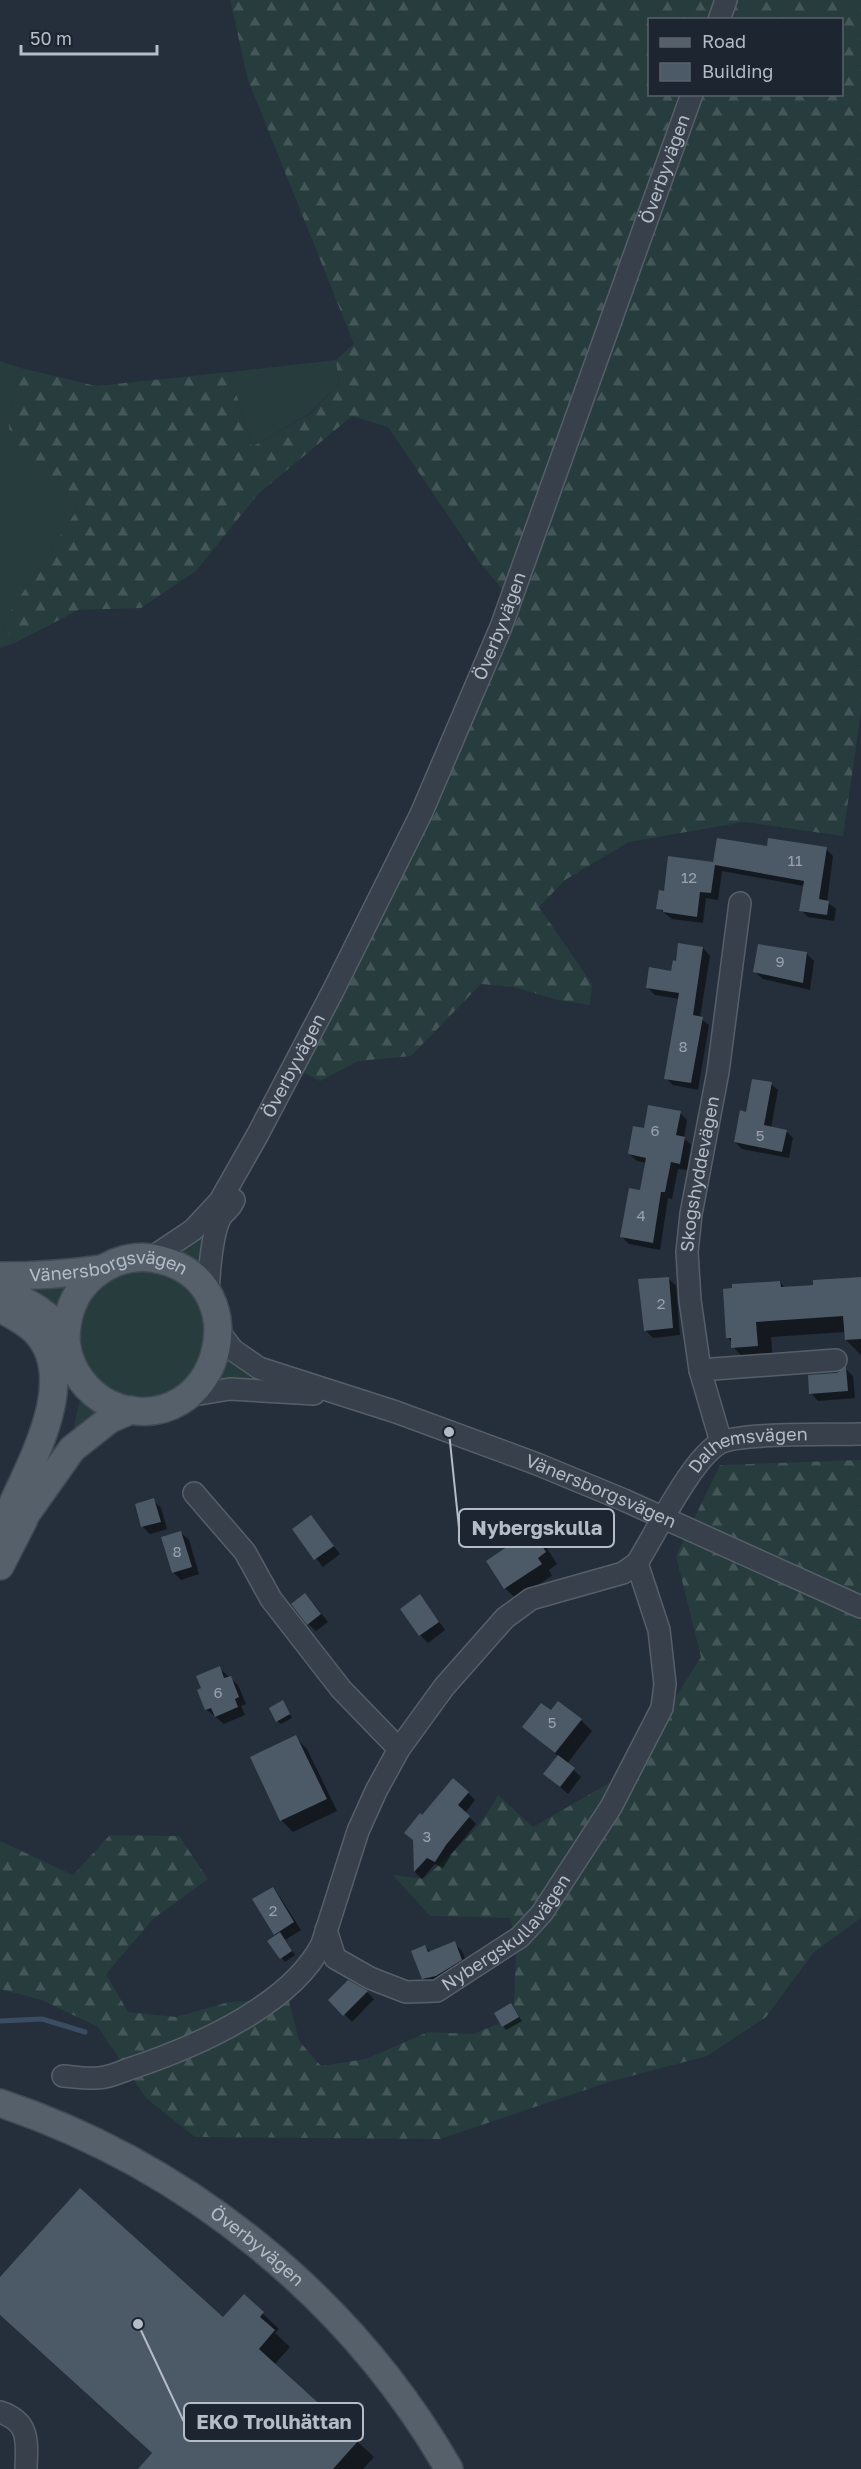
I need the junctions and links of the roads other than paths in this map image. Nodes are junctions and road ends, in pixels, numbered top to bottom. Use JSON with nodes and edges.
{"nodes":[{"id":1,"x":726,"y":0,"type":"edge"},
{"id":2,"x":720,"y":18,"type":"edge"},
{"id":3,"x":691,"y":96,"type":"edge"},
{"id":4,"x":740,"y":903,"type":"dead end"},
{"id":5,"x":258,"y":1134,"type":"junction"},
{"id":6,"x":151,"y":1258,"type":"junction"},
{"id":7,"x":103,"y":1269,"type":"junction"},
{"id":8,"x":0,"y":1276,"type":"edge"},
{"id":9,"x":0,"y":1291,"type":"edge"},
{"id":10,"x":208,"y":1294,"type":"junction"},
{"id":11,"x":0,"y":1308,"type":"edge"},
{"id":12,"x":219,"y":1332,"type":"junction"},
{"id":13,"x":66,"y":1340,"type":"junction"},
{"id":14,"x":836,"y":1360,"type":"dead end"},
{"id":15,"x":73,"y":1367,"type":"junction"},
{"id":16,"x":700,"y":1370,"type":"junction"},
{"id":17,"x":335,"y":1394,"type":"junction"},
{"id":18,"x":187,"y":1396,"type":"junction"},
{"id":19,"x":131,"y":1410,"type":"junction"},
{"id":20,"x":861,"y":1434,"type":"edge"},
{"id":21,"x":721,"y":1442,"type":"junction"},
{"id":22,"x":194,"y":1493,"type":"dead end"},
{"id":23,"x":27,"y":1514,"type":"junction"},
{"id":24,"x":665,"y":1518,"type":"junction"},
{"id":25,"x":0,"y":1534,"type":"edge"},
{"id":26,"x":637,"y":1563,"type":"junction"},
{"id":27,"x":0,"y":1566,"type":"edge"},
{"id":28,"x":861,"y":1607,"type":"edge"},
{"id":29,"x":399,"y":1749,"type":"junction"},
{"id":30,"x":326,"y":1930,"type":"junction"},
{"id":31,"x":63,"y":2076,"type":"dead end"},
{"id":32,"x":0,"y":2103,"type":"edge"},
{"id":33,"x":0,"y":2412,"type":"edge"},
{"id":34,"x":26,"y":2469,"type":"edge"},
{"id":35,"x":449,"y":2469,"type":"edge"}],
"edges":[{"from":1,"to":2,"type":"street"},
{"from":3,"to":5,"type":"street","name":"Överbyvägen"},
{"from":4,"to":16,"type":"street","name":"Skogshyddevägen"},
{"from":5,"to":6,"type":"street","name":"Överbyvägen"},
{"from":5,"to":10,"type":"street","name":"Överbyvägen"},
{"from":6,"to":7,"type":"main road","name":"Vänersborgsvägen"},
{"from":6,"to":10,"type":"main road","name":"Vänersborgsvägen"},
{"from":7,"to":8,"type":"main road","name":"Vänersborgsvägen"},
{"from":7,"to":13,"type":"main road"},
{"from":9,"to":13,"type":"main road","name":"Vänersborgsvägen"},
{"from":10,"to":12,"type":"main road","name":"Vänersborgsvägen"},
{"from":11,"to":25,"type":"main road"},
{"from":12,"to":17,"type":"street","name":"Vänersborgsvägen"},
{"from":12,"to":18,"type":"main road"},
{"from":13,"to":15,"type":"main road","name":"Vänersborgsvägen"},
{"from":14,"to":16,"type":"street"},
{"from":15,"to":19,"type":"main road","name":"Vänersborgsvägen"},
{"from":15,"to":23,"type":"main road"},
{"from":16,"to":21,"type":"street","name":"Skogshyddevägen"},
{"from":17,"to":18,"type":"street","name":"Vänersborgsvägen"},
{"from":17,"to":24,"type":"street","name":"Vänersborgsvägen"},
{"from":18,"to":19,"type":"main road","name":"Vänersborgsvägen"},
{"from":19,"to":23,"type":"main road"},
{"from":20,"to":21,"type":"street","name":"Dalhemsvägen"},
{"from":21,"to":24,"type":"street","name":"Dalhemsvägen"},
{"from":22,"to":29,"type":"street"},
{"from":23,"to":27,"type":"main road"},
{"from":24,"to":26,"type":"street"},
{"from":24,"to":28,"type":"street","name":"Vänersborgsvägen"},
{"from":26,"to":29,"type":"street"},
{"from":26,"to":30,"type":"street","name":"Nybergskullavägen"},
{"from":29,"to":30,"type":"street"},
{"from":30,"to":31,"type":"street"},
{"from":32,"to":35,"type":"main road","name":"Överbyvägen"},
{"from":33,"to":34,"type":"street"}]}
